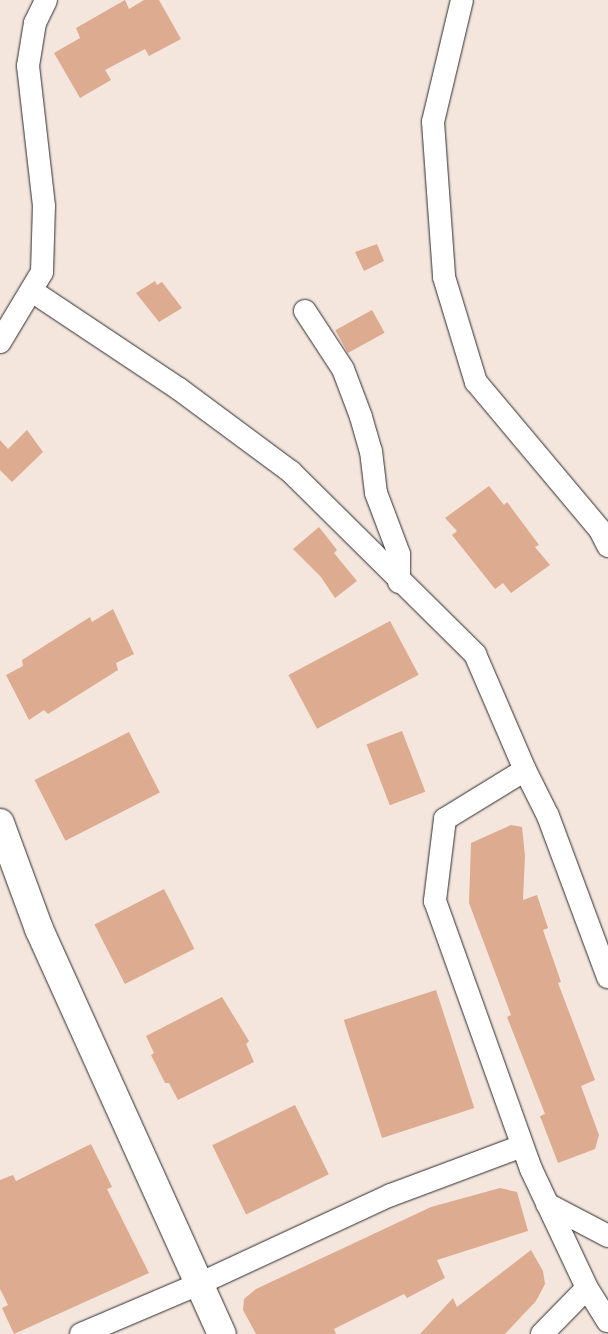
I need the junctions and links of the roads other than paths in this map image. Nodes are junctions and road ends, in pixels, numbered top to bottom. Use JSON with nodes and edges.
{"nodes":[{"id":1,"x":46,"y":0,"type":"edge"},
{"id":2,"x":462,"y":0,"type":"edge"},
{"id":3,"x":32,"y":291,"type":"junction"},
{"id":4,"x":305,"y":311,"type":"dead end"},
{"id":5,"x":0,"y":342,"type":"edge"},
{"id":6,"x":608,"y":546,"type":"edge"},
{"id":7,"x":399,"y":582,"type":"junction"},
{"id":8,"x":525,"y":770,"type":"junction"},
{"id":9,"x":0,"y":823,"type":"edge"},
{"id":10,"x":608,"y":977,"type":"edge"},
{"id":11,"x":522,"y":1146,"type":"junction"},
{"id":12,"x":547,"y":1204,"type":"junction"},
{"id":13,"x":608,"y":1236,"type":"edge"},
{"id":14,"x":201,"y":1283,"type":"junction"},
{"id":15,"x":587,"y":1288,"type":"junction"},
{"id":16,"x":608,"y":1321,"type":"edge"},
{"id":17,"x":81,"y":1334,"type":"edge"},
{"id":18,"x":222,"y":1334,"type":"edge"},
{"id":19,"x":542,"y":1334,"type":"edge"}],
"edges":[{"from":1,"to":3,"type":"street"},
{"from":2,"to":6,"type":"street"},
{"from":3,"to":5,"type":"street"},
{"from":3,"to":7,"type":"street"},
{"from":4,"to":7,"type":"street"},
{"from":7,"to":8,"type":"street"},
{"from":8,"to":10,"type":"street"},
{"from":8,"to":11,"type":"street"},
{"from":9,"to":14,"type":"street"},
{"from":11,"to":12,"type":"street"},
{"from":11,"to":14,"type":"street"},
{"from":12,"to":13,"type":"street"},
{"from":12,"to":15,"type":"street"},
{"from":14,"to":17,"type":"street"},
{"from":14,"to":18,"type":"street"},
{"from":15,"to":16,"type":"street"},
{"from":15,"to":19,"type":"street"}]}
